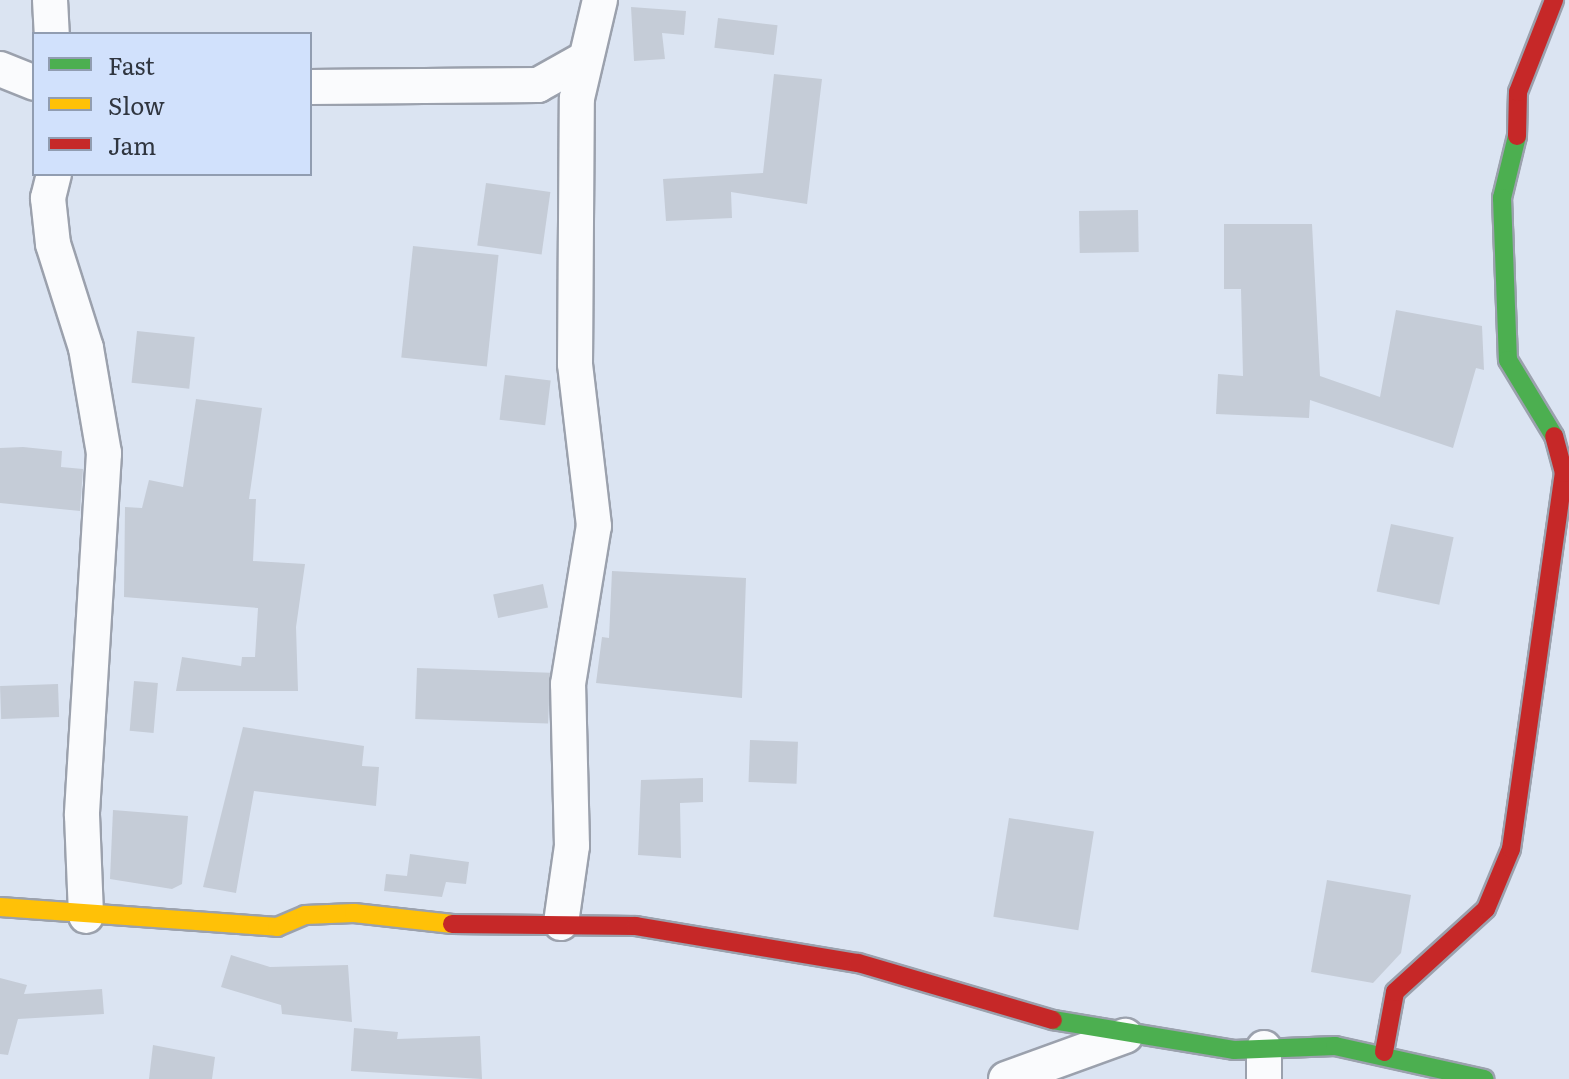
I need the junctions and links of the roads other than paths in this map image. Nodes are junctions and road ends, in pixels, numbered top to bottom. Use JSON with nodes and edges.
{"nodes":[{"id":1,"x":50,"y":0,"type":"edge"},
{"id":2,"x":600,"y":0,"type":"edge"},
{"id":3,"x":1554,"y":0,"type":"edge"},
{"id":4,"x":52,"y":32,"type":"edge"},
{"id":5,"x":32,"y":57,"type":"edge"},
{"id":6,"x":581,"y":61,"type":"junction"},
{"id":7,"x":0,"y":69,"type":"edge"},
{"id":8,"x":32,"y":82,"type":"edge"},
{"id":9,"x":538,"y":85,"type":"junction"},
{"id":10,"x":312,"y":87,"type":"edge"},
{"id":11,"x":576,"y":114,"type":"junction"},
{"id":12,"x":54,"y":176,"type":"edge"},
{"id":13,"x":0,"y":907,"type":"edge"},
{"id":14,"x":86,"y":916,"type":"junction"},
{"id":15,"x":561,"y":923,"type":"junction"},
{"id":16,"x":1125,"y":1036,"type":"junction"},
{"id":17,"x":1384,"y":1052,"type":"junction"},
{"id":18,"x":1264,"y":1064,"type":"edge"},
{"id":19,"x":1006,"y":1079,"type":"edge"},
{"id":20,"x":1484,"y":1079,"type":"edge"}],
"edges":[{"from":1,"to":4,"type":"street"},
{"from":2,"to":6,"type":"street"},
{"from":3,"to":17,"type":"street"},
{"from":5,"to":7,"type":"street"},
{"from":6,"to":9,"type":"street"},
{"from":6,"to":11,"type":"street"},
{"from":7,"to":8,"type":"street"},
{"from":9,"to":10,"type":"street"},
{"from":9,"to":11,"type":"street"},
{"from":11,"to":15,"type":"street"},
{"from":12,"to":14,"type":"street"},
{"from":13,"to":14,"type":"street"},
{"from":14,"to":15,"type":"street"},
{"from":15,"to":16,"type":"street"},
{"from":16,"to":18,"type":"street"},
{"from":16,"to":19,"type":"street"},
{"from":17,"to":18,"type":"street"},
{"from":17,"to":20,"type":"street"}]}
